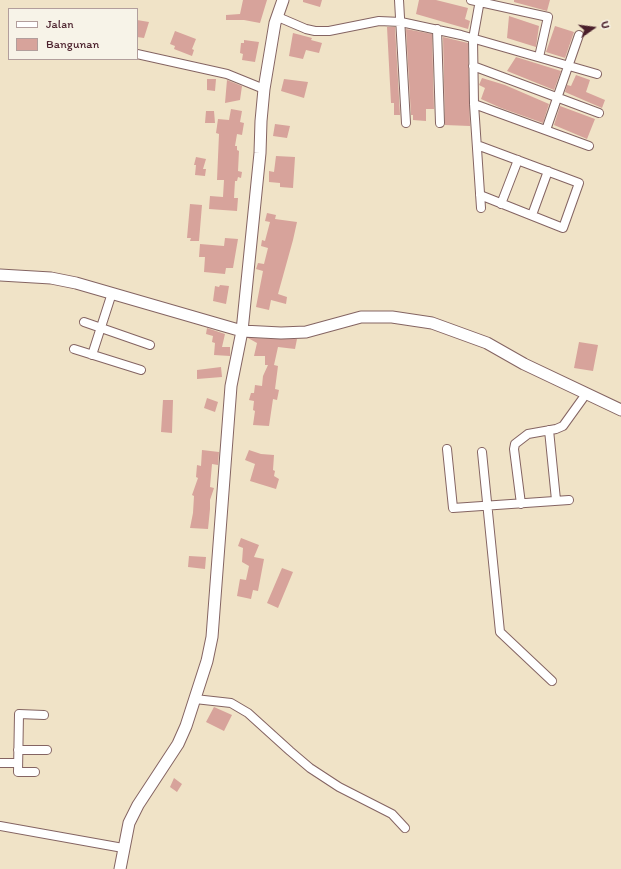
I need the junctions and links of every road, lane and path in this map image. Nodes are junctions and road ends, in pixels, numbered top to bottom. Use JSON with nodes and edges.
{"nodes":[{"id":1,"x":283,"y":0,"type":"edge"},
{"id":2,"x":399,"y":0,"type":"edge"},
{"id":3,"x":471,"y":0,"type":"edge"},
{"id":4,"x":480,"y":1,"type":"edge"},
{"id":5,"x":278,"y":17,"type":"junction"},
{"id":6,"x":401,"y":22,"type":"junction"},
{"id":7,"x":437,"y":29,"type":"junction"},
{"id":8,"x":578,"y":35,"type":"dead end"},
{"id":9,"x":473,"y":38,"type":"junction"},
{"id":10,"x":138,"y":54,"type":"edge"},
{"id":11,"x":539,"y":57,"type":"junction"},
{"id":12,"x":473,"y":66,"type":"junction"},
{"id":13,"x":568,"y":66,"type":"junction"},
{"id":14,"x":597,"y":74,"type":"dead end"},
{"id":15,"x":264,"y":89,"type":"junction"},
{"id":16,"x":558,"y":98,"type":"junction"},
{"id":17,"x":474,"y":104,"type":"junction"},
{"id":18,"x":599,"y":113,"type":"dead end"},
{"id":19,"x":406,"y":123,"type":"dead end"},
{"id":20,"x":440,"y":123,"type":"dead end"},
{"id":21,"x":546,"y":130,"type":"junction"},
{"id":22,"x":476,"y":145,"type":"junction"},
{"id":23,"x":589,"y":146,"type":"dead end"},
{"id":24,"x":518,"y":160,"type":"junction"},
{"id":25,"x":548,"y":171,"type":"junction"},
{"id":26,"x":480,"y":195,"type":"junction"},
{"id":27,"x":501,"y":204,"type":"junction"},
{"id":28,"x":481,"y":208,"type":"dead end"},
{"id":29,"x":532,"y":215,"type":"junction"},
{"id":30,"x":0,"y":275,"type":"edge"},
{"id":31,"x":112,"y":293,"type":"junction"},
{"id":32,"x":84,"y":322,"type":"dead end"},
{"id":33,"x":101,"y":328,"type":"junction"},
{"id":34,"x":242,"y":331,"type":"junction"},
{"id":35,"x":150,"y":346,"type":"dead end"},
{"id":36,"x":74,"y":349,"type":"dead end"},
{"id":37,"x":92,"y":355,"type":"junction"},
{"id":38,"x":141,"y":370,"type":"dead end"},
{"id":39,"x":586,"y":394,"type":"junction"},
{"id":40,"x":621,"y":410,"type":"edge"},
{"id":41,"x":549,"y":430,"type":"junction"},
{"id":42,"x":447,"y":449,"type":"dead end"},
{"id":43,"x":482,"y":452,"type":"dead end"},
{"id":44,"x":556,"y":500,"type":"junction"},
{"id":45,"x":569,"y":500,"type":"dead end"},
{"id":46,"x":521,"y":504,"type":"junction"},
{"id":47,"x":489,"y":506,"type":"junction"},
{"id":48,"x":552,"y":681,"type":"dead end"},
{"id":49,"x":195,"y":699,"type":"junction"},
{"id":50,"x":44,"y":715,"type":"dead end"},
{"id":51,"x":18,"y":750,"type":"junction"},
{"id":52,"x":47,"y":750,"type":"dead end"},
{"id":53,"x":0,"y":763,"type":"edge"},
{"id":54,"x":18,"y":763,"type":"junction"},
{"id":55,"x":35,"y":772,"type":"dead end"},
{"id":56,"x":0,"y":826,"type":"edge"},
{"id":57,"x":405,"y":828,"type":"dead end"},
{"id":58,"x":123,"y":848,"type":"junction"},
{"id":59,"x":120,"y":869,"type":"edge"}],
"edges":[{"from":1,"to":5,"type":"street"},
{"from":2,"to":6,"type":"street"},
{"from":3,"to":4,"type":"street"},
{"from":4,"to":9,"type":"street"},
{"from":4,"to":11,"type":"street"},
{"from":5,"to":6,"type":"street"},
{"from":5,"to":15,"type":"street"},
{"from":6,"to":7,"type":"street"},
{"from":6,"to":19,"type":"street"},
{"from":7,"to":9,"type":"street"},
{"from":7,"to":20,"type":"street"},
{"from":8,"to":13,"type":"street"},
{"from":9,"to":11,"type":"street"},
{"from":9,"to":12,"type":"street"},
{"from":10,"to":15,"type":"street"},
{"from":11,"to":13,"type":"street"},
{"from":12,"to":16,"type":"street"},
{"from":12,"to":17,"type":"street"},
{"from":13,"to":14,"type":"street"},
{"from":13,"to":16,"type":"street"},
{"from":15,"to":34,"type":"street"},
{"from":16,"to":18,"type":"street"},
{"from":16,"to":21,"type":"street"},
{"from":17,"to":21,"type":"street"},
{"from":17,"to":22,"type":"street"},
{"from":21,"to":23,"type":"street"},
{"from":22,"to":24,"type":"street"},
{"from":22,"to":26,"type":"street"},
{"from":24,"to":25,"type":"street"},
{"from":24,"to":27,"type":"street"},
{"from":25,"to":29,"type":"street"},
{"from":25,"to":29,"type":"street"},
{"from":26,"to":27,"type":"street"},
{"from":26,"to":28,"type":"street"},
{"from":27,"to":29,"type":"street"},
{"from":30,"to":31,"type":"street"},
{"from":31,"to":33,"type":"street"},
{"from":31,"to":34,"type":"street"},
{"from":32,"to":33,"type":"street"},
{"from":33,"to":35,"type":"street"},
{"from":33,"to":37,"type":"street"},
{"from":34,"to":39,"type":"street"},
{"from":34,"to":49,"type":"street"},
{"from":36,"to":37,"type":"street"},
{"from":37,"to":38,"type":"street"},
{"from":39,"to":40,"type":"street"},
{"from":39,"to":41,"type":"street"},
{"from":41,"to":44,"type":"street"},
{"from":41,"to":46,"type":"street"},
{"from":42,"to":47,"type":"street"},
{"from":43,"to":47,"type":"street"},
{"from":44,"to":45,"type":"street"},
{"from":44,"to":46,"type":"street"},
{"from":46,"to":47,"type":"street"},
{"from":47,"to":48,"type":"street"},
{"from":49,"to":57,"type":"street"},
{"from":49,"to":58,"type":"street"},
{"from":50,"to":51,"type":"street"},
{"from":51,"to":52,"type":"street"},
{"from":51,"to":54,"type":"street"},
{"from":53,"to":54,"type":"street"},
{"from":54,"to":55,"type":"street"},
{"from":56,"to":58,"type":"street"},
{"from":58,"to":59,"type":"street"}]}
